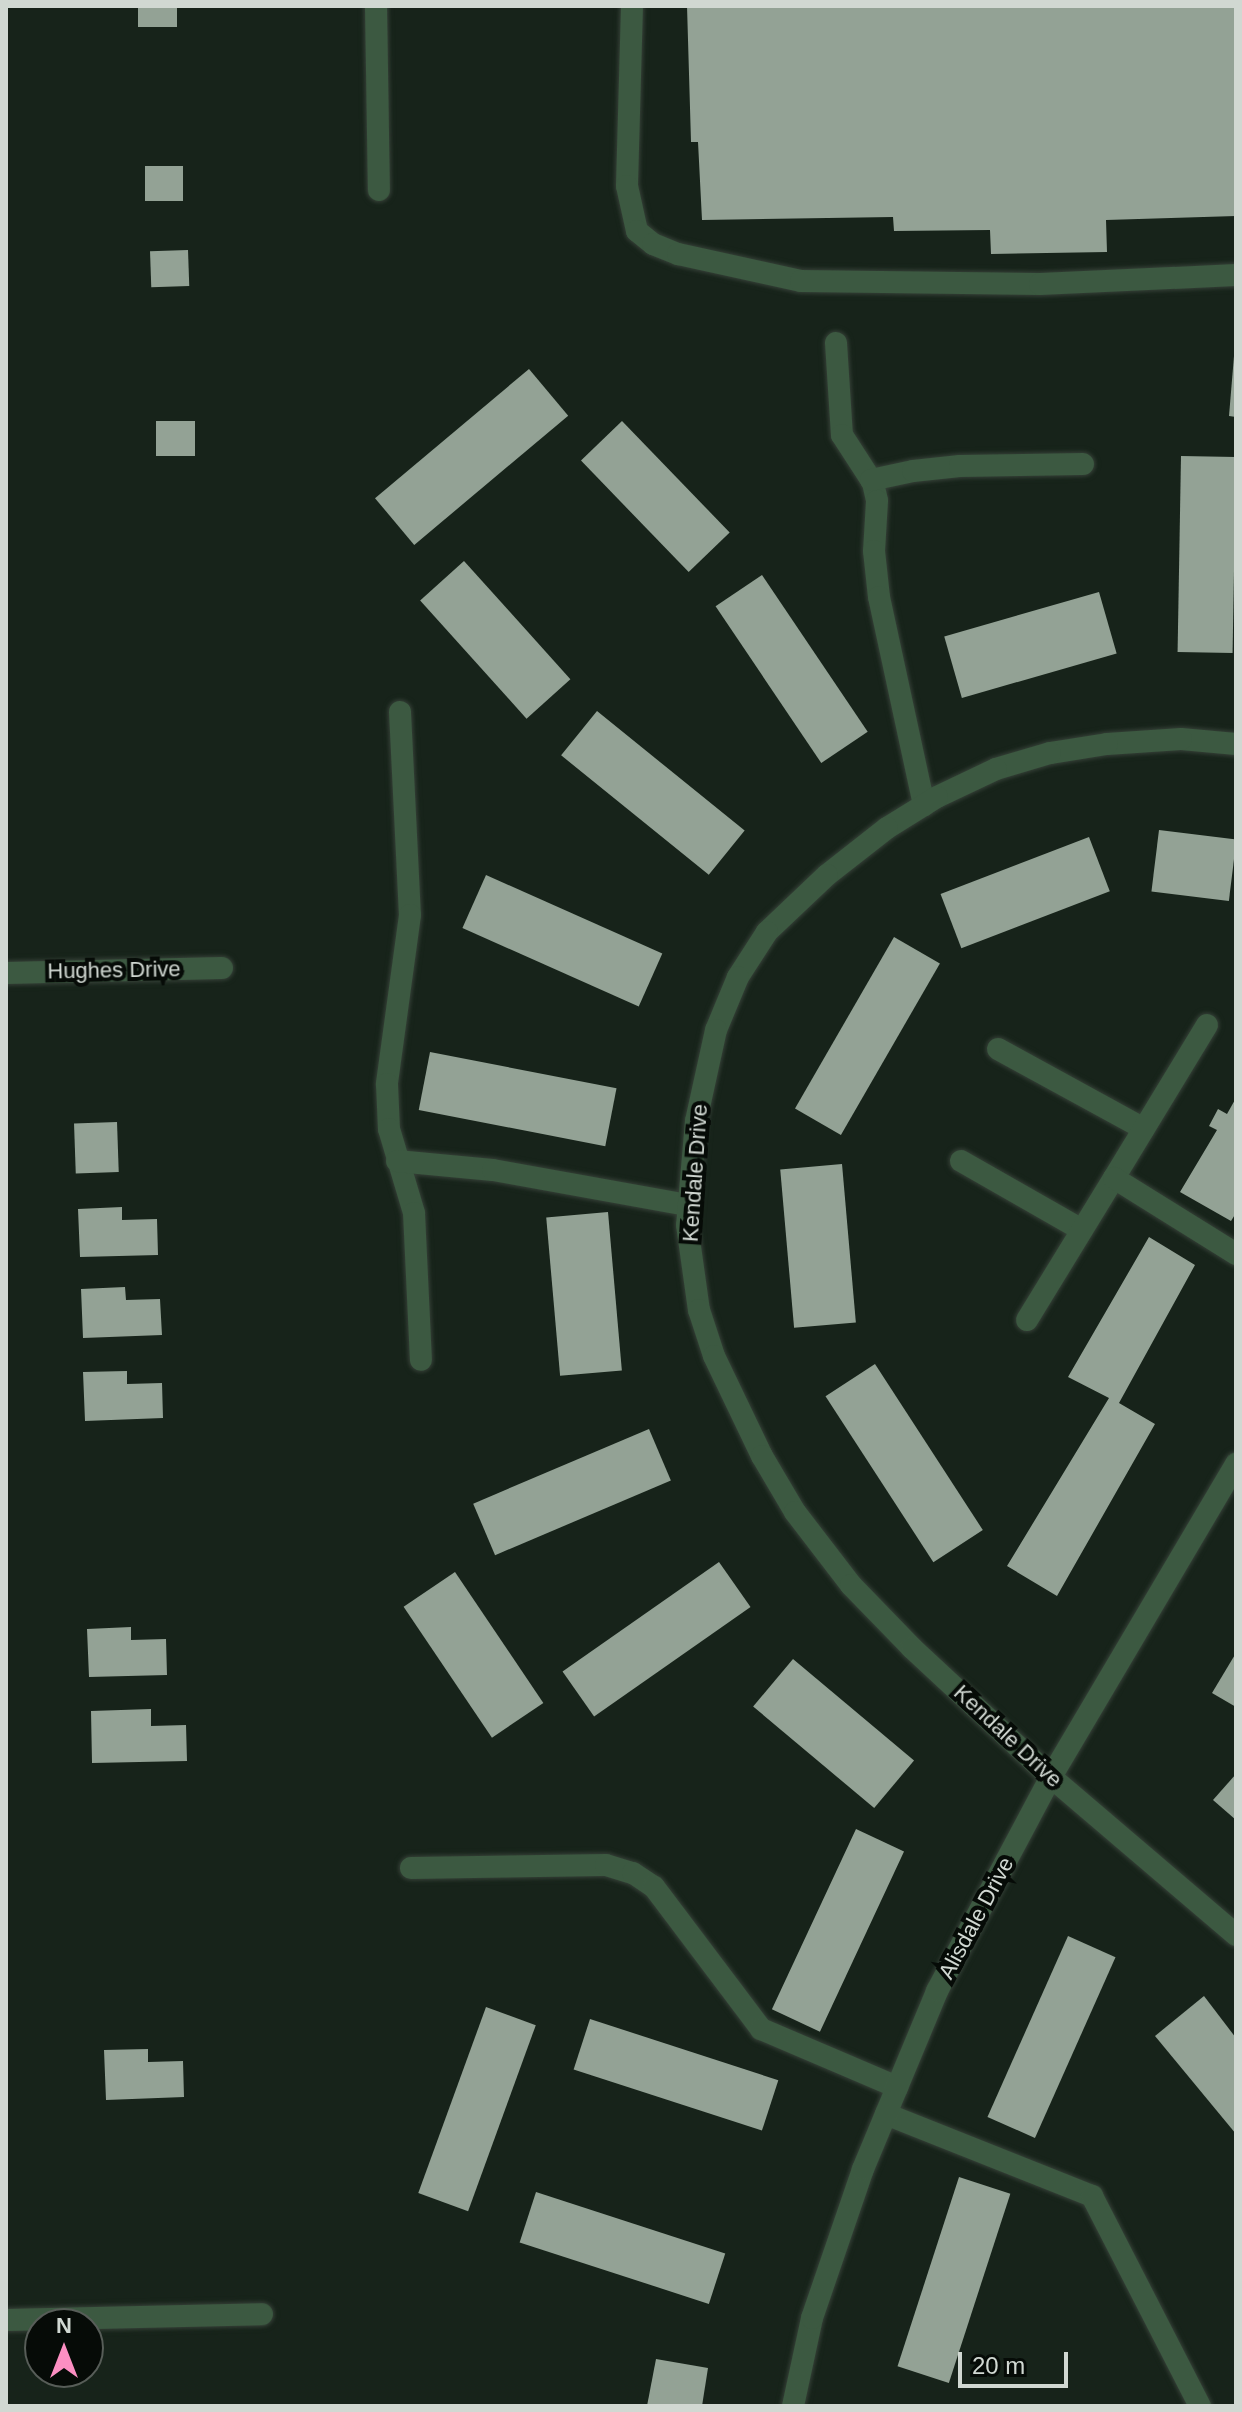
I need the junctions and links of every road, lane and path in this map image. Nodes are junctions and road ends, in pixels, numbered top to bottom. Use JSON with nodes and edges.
{"nodes":[{"id":1,"x":376,"y":6,"type":"edge"},
{"id":2,"x":632,"y":6,"type":"edge"},
{"id":3,"x":379,"y":190,"type":"dead end"},
{"id":4,"x":1236,"y":275,"type":"edge"},
{"id":5,"x":836,"y":343,"type":"dead end"},
{"id":6,"x":1083,"y":464,"type":"dead end"},
{"id":7,"x":871,"y":480,"type":"junction"},
{"id":8,"x":400,"y":712,"type":"dead end"},
{"id":9,"x":1236,"y":744,"type":"edge"},
{"id":10,"x":924,"y":805,"type":"junction"},
{"id":11,"x":222,"y":968,"type":"dead end"},
{"id":12,"x":6,"y":973,"type":"edge"},
{"id":13,"x":1207,"y":1025,"type":"dead end"},
{"id":14,"x":998,"y":1049,"type":"dead end"},
{"id":15,"x":1144,"y":1129,"type":"junction"},
{"id":16,"x":397,"y":1161,"type":"junction"},
{"id":17,"x":961,"y":1161,"type":"dead end"},
{"id":18,"x":1114,"y":1178,"type":"junction"},
{"id":19,"x":688,"y":1205,"type":"junction"},
{"id":20,"x":1082,"y":1230,"type":"junction"},
{"id":21,"x":1236,"y":1254,"type":"edge"},
{"id":22,"x":1027,"y":1320,"type":"dead end"},
{"id":23,"x":421,"y":1360,"type":"dead end"},
{"id":24,"x":1236,"y":1464,"type":"edge"},
{"id":25,"x":1051,"y":1777,"type":"junction"},
{"id":26,"x":411,"y":1868,"type":"dead end"},
{"id":27,"x":1236,"y":1935,"type":"edge"},
{"id":28,"x":897,"y":2087,"type":"junction"},
{"id":29,"x":886,"y":2114,"type":"junction"},
{"id":30,"x":262,"y":2314,"type":"dead end"},
{"id":31,"x":6,"y":2320,"type":"edge"},
{"id":32,"x":793,"y":2406,"type":"edge"},
{"id":33,"x":1200,"y":2406,"type":"edge"}],
"edges":[{"from":1,"to":3,"type":"street"},
{"from":2,"to":4,"type":"street"},
{"from":5,"to":7,"type":"street"},
{"from":6,"to":7,"type":"street"},
{"from":7,"to":10,"type":"street"},
{"from":8,"to":16,"type":"street"},
{"from":9,"to":10,"type":"street","name":"Kendale Drive"},
{"from":10,"to":19,"type":"street","name":"Kendale Drive"},
{"from":11,"to":12,"type":"street","name":"Hughes Drive"},
{"from":13,"to":15,"type":"street"},
{"from":14,"to":15,"type":"street"},
{"from":15,"to":18,"type":"street"},
{"from":16,"to":19,"type":"street"},
{"from":16,"to":23,"type":"street"},
{"from":17,"to":20,"type":"street"},
{"from":18,"to":20,"type":"street"},
{"from":18,"to":21,"type":"street"},
{"from":19,"to":25,"type":"street","name":"Kendale Drive"},
{"from":20,"to":22,"type":"street"},
{"from":24,"to":25,"type":"street","name":"Alisdale Drive"},
{"from":25,"to":27,"type":"street","name":"Kendale Drive"},
{"from":25,"to":28,"type":"street","name":"Alisdale Drive"},
{"from":26,"to":28,"type":"street"},
{"from":28,"to":29,"type":"street","name":"Alisdale Drive"},
{"from":29,"to":32,"type":"street","name":"Alisdale Drive"},
{"from":29,"to":33,"type":"street"},
{"from":30,"to":31,"type":"street"}]}
